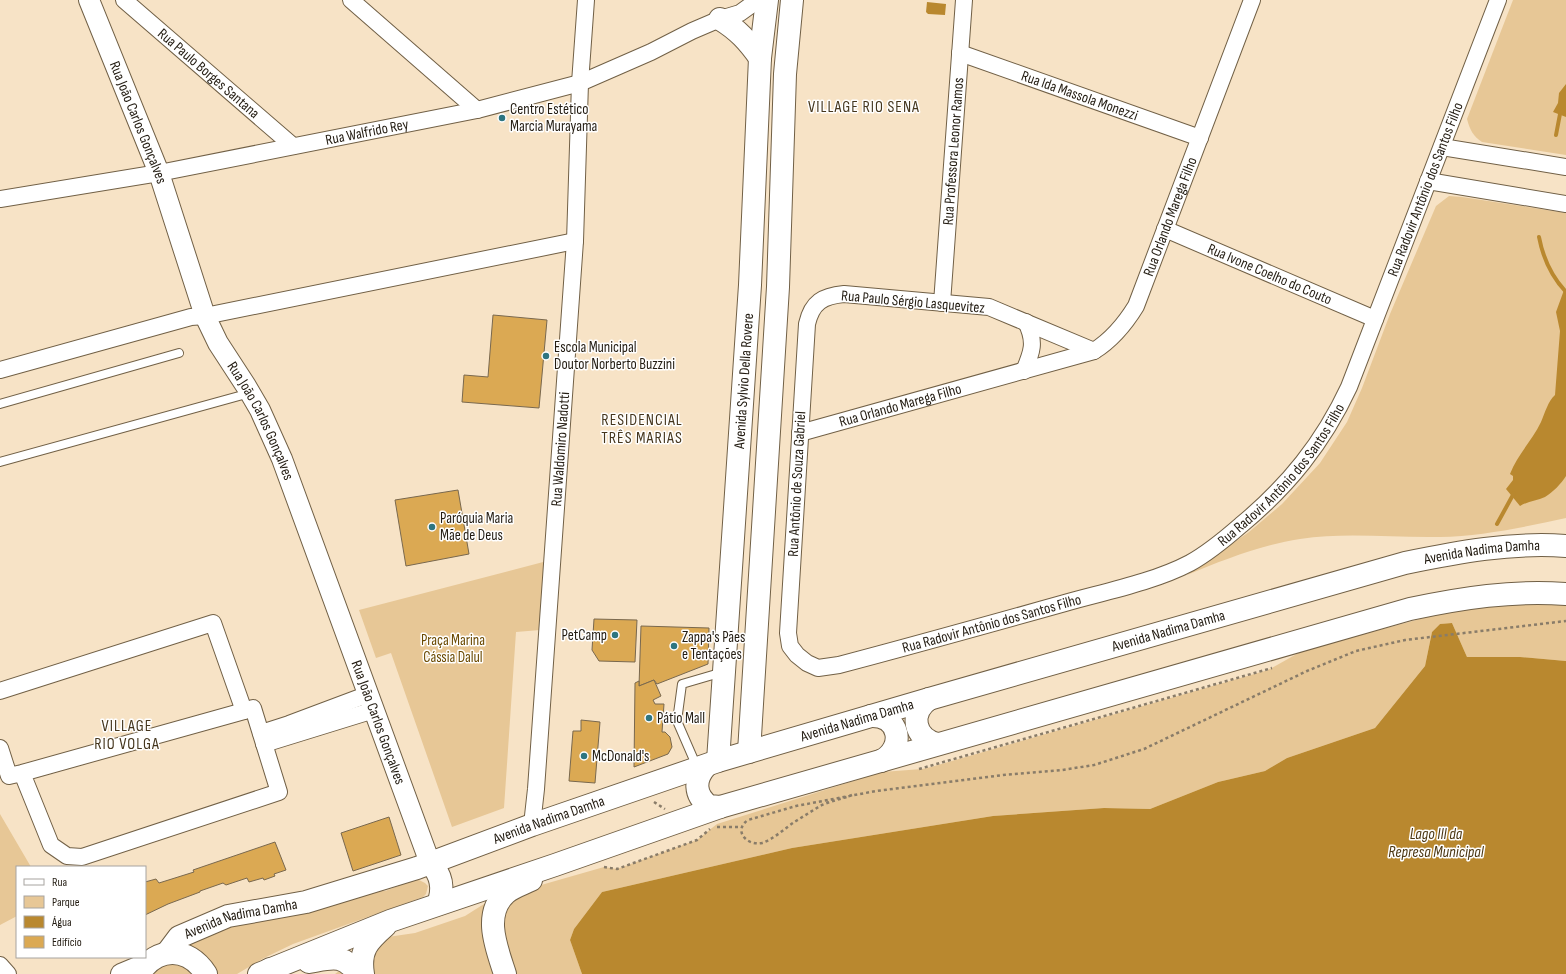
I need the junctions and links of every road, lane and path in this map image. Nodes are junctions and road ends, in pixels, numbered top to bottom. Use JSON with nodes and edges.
{"nodes":[{"id":1,"x":124,"y":0,"type":"edge"},
{"id":2,"x":351,"y":0,"type":"edge"},
{"id":3,"x":586,"y":0,"type":"edge"},
{"id":4,"x":740,"y":0,"type":"edge"},
{"id":5,"x":758,"y":0,"type":"edge"},
{"id":6,"x":767,"y":0,"type":"edge"},
{"id":7,"x":792,"y":0,"type":"edge"},
{"id":8,"x":964,"y":0,"type":"edge"},
{"id":9,"x":1252,"y":0,"type":"edge"},
{"id":10,"x":1498,"y":0,"type":"edge"},
{"id":11,"x":93,"y":3,"type":"edge"},
{"id":12,"x":720,"y":19,"type":"junction"},
{"id":13,"x":960,"y":53,"type":"junction"},
{"id":14,"x":760,"y":58,"type":"junction"},
{"id":15,"x":580,"y":83,"type":"junction"},
{"id":16,"x":477,"y":110,"type":"junction"},
{"id":17,"x":1200,"y":138,"type":"junction"},
{"id":18,"x":293,"y":146,"type":"junction"},
{"id":19,"x":1442,"y":147,"type":"junction"},
{"id":20,"x":1566,"y":167,"type":"edge"},
{"id":21,"x":159,"y":172,"type":"junction"},
{"id":22,"x":1428,"y":182,"type":"junction"},
{"id":23,"x":0,"y":199,"type":"edge"},
{"id":24,"x":1566,"y":204,"type":"edge"},
{"id":25,"x":1165,"y":229,"type":"junction"},
{"id":26,"x":575,"y":241,"type":"junction"},
{"id":27,"x":750,"y":285,"type":"junction"},
{"id":28,"x":778,"y":287,"type":"junction"},
{"id":29,"x":819,"y":301,"type":"joint"},
{"id":30,"x":942,"y":303,"type":"junction"},
{"id":31,"x":205,"y":316,"type":"junction"},
{"id":32,"x":1375,"y":319,"type":"junction"},
{"id":33,"x":1026,"y":322,"type":"junction"},
{"id":34,"x":1094,"y":351,"type":"junction"},
{"id":35,"x":179,"y":353,"type":"dead end"},
{"id":36,"x":0,"y":370,"type":"edge"},
{"id":37,"x":1024,"y":371,"type":"junction"},
{"id":38,"x":251,"y":393,"type":"junction"},
{"id":39,"x":0,"y":404,"type":"edge"},
{"id":40,"x":800,"y":433,"type":"junction"},
{"id":41,"x":0,"y":462,"type":"edge"},
{"id":42,"x":1566,"y":546,"type":"edge"},
{"id":43,"x":1566,"y":594,"type":"edge"},
{"id":44,"x":1566,"y":621,"type":"edge"},
{"id":45,"x":807,"y":663,"type":"joint"},
{"id":46,"x":724,"y":671,"type":"junction"},
{"id":47,"x":753,"y":672,"type":"junction"},
{"id":48,"x":0,"y":691,"type":"edge"},
{"id":49,"x":929,"y":699,"type":"junction"},
{"id":50,"x":372,"y":702,"type":"junction"},
{"id":51,"x":244,"y":711,"type":"junction"},
{"id":52,"x":871,"y":716,"type":"junction"},
{"id":53,"x":262,"y":739,"type":"junction"},
{"id":54,"x":937,"y":744,"type":"junction"},
{"id":55,"x":0,"y":748,"type":"edge"},
{"id":56,"x":748,"y":752,"type":"junction"},
{"id":57,"x":881,"y":761,"type":"junction"},
{"id":58,"x":707,"y":765,"type":"junction"},
{"id":59,"x":22,"y":773,"type":"junction"},
{"id":60,"x":852,"y":795,"type":"junction"},
{"id":61,"x":654,"y":801,"type":"dead end"},
{"id":62,"x":720,"y":807,"type":"junction"},
{"id":63,"x":670,"y":824,"type":"junction"},
{"id":64,"x":532,"y":825,"type":"junction"},
{"id":65,"x":741,"y":827,"type":"junction"},
{"id":66,"x":706,"y":828,"type":"dead end"},
{"id":67,"x":677,"y":848,"type":"dead end"},
{"id":68,"x":423,"y":859,"type":"junction"},
{"id":69,"x":555,"y":865,"type":"junction"},
{"id":70,"x":438,"y":904,"type":"junction"},
{"id":71,"x":390,"y":921,"type":"junction"},
{"id":72,"x":167,"y":953,"type":"junction"},
{"id":73,"x":0,"y":965,"type":"edge"},
{"id":74,"x":131,"y":972,"type":"edge"},
{"id":75,"x":265,"y":972,"type":"edge"},
{"id":76,"x":8,"y":974,"type":"edge"},
{"id":77,"x":206,"y":974,"type":"edge"},
{"id":78,"x":358,"y":974,"type":"edge"},
{"id":79,"x":363,"y":974,"type":"edge"},
{"id":80,"x":506,"y":974,"type":"edge"}],
"edges":[{"from":1,"to":18,"type":"street","name":"Rua Paulo Borges Santana"},
{"from":2,"to":16,"type":"street"},
{"from":3,"to":15,"type":"street","name":"Rua Waldomiro Nadotti"},
{"from":4,"to":12,"type":"street","name":"Rua Walfrido Rey"},
{"from":5,"to":12,"type":"street","name":"Rua Walfrido Rey"},
{"from":6,"to":14,"type":"main road","name":"Avenida Sylvio Della Rovere"},
{"from":7,"to":28,"type":"main road","name":"Avenida Sylvio Della Rovere"},
{"from":8,"to":13,"type":"street","name":"Rua Professora Leonor Ramos"},
{"from":9,"to":17,"type":"street","name":"Rua Orlando Marega Filho"},
{"from":10,"to":19,"type":"street","name":"Rua Radovir Antônio dos Santos Filho"},
{"from":11,"to":21,"type":"street","name":"Rua João Carlos Gonçalves"},
{"from":12,"to":14,"type":"main road"},
{"from":12,"to":15,"type":"street","name":"Rua Walfrido Rey"},
{"from":13,"to":17,"type":"street","name":"Rua Ida Massola Monezzi"},
{"from":13,"to":30,"type":"street","name":"Rua Professora Leonor Ramos"},
{"from":14,"to":27,"type":"main road","name":"Avenida Sylvio Della Rovere"},
{"from":15,"to":16,"type":"street","name":"Rua Walfrido Rey"},
{"from":15,"to":26,"type":"street","name":"Rua Waldomiro Nadotti"},
{"from":16,"to":18,"type":"street","name":"Rua Walfrido Rey"},
{"from":17,"to":25,"type":"street","name":"Rua Orlando Marega Filho"},
{"from":18,"to":21,"type":"street","name":"Rua Walfrido Rey"},
{"from":19,"to":20,"type":"street"},
{"from":19,"to":22,"type":"street","name":"Rua Radovir Antônio dos Santos Filho"},
{"from":21,"to":23,"type":"street","name":"Rua Walfrido Rey"},
{"from":21,"to":31,"type":"street","name":"Rua João Carlos Gonçalves"},
{"from":22,"to":24,"type":"street"},
{"from":22,"to":32,"type":"street","name":"Rua Radovir Antônio dos Santos Filho"},
{"from":25,"to":32,"type":"street","name":"Rua Ivone Coelho do Couto"},
{"from":25,"to":34,"type":"street","name":"Rua Orlando Marega Filho"},
{"from":26,"to":31,"type":"street"},
{"from":26,"to":64,"type":"street","name":"Rua Waldomiro Nadotti"},
{"from":27,"to":28,"type":"main road"},
{"from":27,"to":46,"type":"main road","name":"Avenida Sylvio Della Rovere"},
{"from":28,"to":47,"type":"main road","name":"Avenida Sylvio Della Rovere"},
{"from":29,"to":30,"type":"street","name":"Rua Paulo Sérgio Lasquevitez"},
{"from":29,"to":40,"type":"street","name":"Rua Antônio de Souza Gabriel"},
{"from":30,"to":33,"type":"street","name":"Rua Paulo Sérgio Lasquevitez"},
{"from":31,"to":36,"type":"street"},
{"from":31,"to":38,"type":"street","name":"Rua João Carlos Gonçalves"},
{"from":32,"to":45,"type":"street","name":"Rua Radovir Antônio dos Santos Filho"},
{"from":33,"to":34,"type":"street","name":"Rua Paulo Sérgio Lasquevitez"},
{"from":33,"to":37,"type":"street"},
{"from":34,"to":37,"type":"street","name":"Rua Orlando Marega Filho"},
{"from":35,"to":39,"type":"lane"},
{"from":37,"to":40,"type":"street","name":"Rua Orlando Marega Filho"},
{"from":38,"to":41,"type":"lane"},
{"from":38,"to":50,"type":"street","name":"Rua João Carlos Gonçalves"},
{"from":40,"to":45,"type":"street","name":"Rua Antônio de Souza Gabriel"},
{"from":42,"to":49,"type":"main road","name":"Avenida Nadima Damha"},
{"from":43,"to":54,"type":"main road"},
{"from":44,"to":60,"type":"path"},
{"from":46,"to":47,"type":"main road"},
{"from":46,"to":58,"type":"main road","name":"Avenida Sylvio Della Rovere"},
{"from":46,"to":58,"type":"lane"},
{"from":47,"to":56,"type":"main road","name":"Avenida Sylvio Della Rovere"},
{"from":48,"to":51,"type":"street"},
{"from":49,"to":52,"type":"main road","name":"Avenida Nadima Damha"},
{"from":49,"to":54,"type":"main road"},
{"from":50,"to":53,"type":"street"},
{"from":50,"to":68,"type":"street","name":"Rua João Carlos Gonçalves"},
{"from":51,"to":53,"type":"street"},
{"from":51,"to":59,"type":"street"},
{"from":52,"to":56,"type":"main road","name":"Avenida Nadima Damha"},
{"from":52,"to":57,"type":"main road"},
{"from":53,"to":59,"type":"street"},
{"from":54,"to":57,"type":"main road"},
{"from":55,"to":59,"type":"street"},
{"from":56,"to":58,"type":"main road","name":"Avenida Nadima Damha"},
{"from":57,"to":62,"type":"main road"},
{"from":58,"to":62,"type":"main road"},
{"from":58,"to":64,"type":"main road","name":"Avenida Nadima Damha"},
{"from":60,"to":65,"type":"path"},
{"from":60,"to":65,"type":"path"},
{"from":61,"to":63,"type":"path"},
{"from":62,"to":63,"type":"main road"},
{"from":63,"to":67,"type":"path"},
{"from":63,"to":69,"type":"main road"},
{"from":64,"to":68,"type":"main road","name":"Avenida Nadima Damha"},
{"from":65,"to":66,"type":"path"},
{"from":68,"to":70,"type":"main road"},
{"from":68,"to":72,"type":"main road","name":"Avenida Nadima Damha"},
{"from":69,"to":70,"type":"main road"},
{"from":69,"to":80,"type":"main road"},
{"from":70,"to":71,"type":"main road"},
{"from":71,"to":75,"type":"main road"},
{"from":71,"to":79,"type":"main road"},
{"from":72,"to":74,"type":"main road"},
{"from":72,"to":77,"type":"main road"},
{"from":73,"to":76,"type":"street"},
{"from":75,"to":78,"type":"main road"}]}
